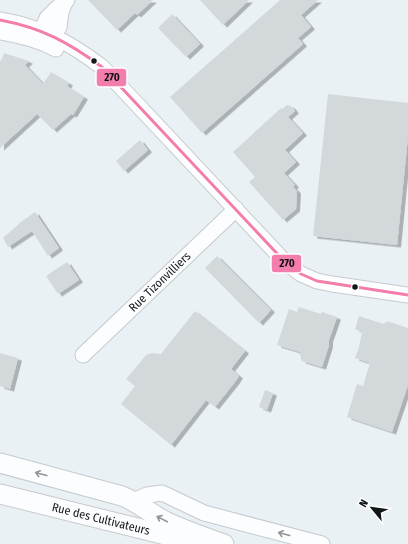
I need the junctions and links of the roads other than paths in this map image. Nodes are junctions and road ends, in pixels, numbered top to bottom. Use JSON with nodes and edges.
{"nodes":[{"id":1,"x":66,"y":1,"type":"edge"},
{"id":2,"x":0,"y":20,"type":"edge"},
{"id":3,"x":0,"y":32,"type":"edge"},
{"id":4,"x":46,"y":38,"type":"junction"},
{"id":5,"x":236,"y":209,"type":"junction"},
{"id":6,"x":408,"y":295,"type":"edge"},
{"id":7,"x":83,"y":355,"type":"dead end"},
{"id":8,"x":0,"y":463,"type":"edge"},
{"id":9,"x":0,"y":494,"type":"edge"},
{"id":10,"x":0,"y":498,"type":"edge"},
{"id":11,"x":133,"y":500,"type":"junction"},
{"id":12,"x":126,"y":526,"type":"junction"},
{"id":13,"x":201,"y":544,"type":"edge"},
{"id":14,"x":224,"y":544,"type":"edge"},
{"id":15,"x":322,"y":544,"type":"edge"}],
"edges":[{"from":1,"to":4,"type":"street"},
{"from":2,"to":4,"type":"street"},
{"from":3,"to":4,"type":"street"},
{"from":4,"to":5,"type":"street"},
{"from":5,"to":6,"type":"street"},
{"from":5,"to":7,"type":"street","name":"Rue Tizonvilliers"},
{"from":11,"to":8,"type":"main road","one_way":true},
{"from":9,"to":12,"type":"main road","name":"Rue des Cultivateurs"},
{"from":10,"to":12,"type":"main road"},
{"from":14,"to":11,"type":"main road","one_way":true},
{"from":15,"to":11,"type":"street","one_way":true},
{"from":12,"to":13,"type":"main road","name":"Rue des Cultivateurs"}]}
